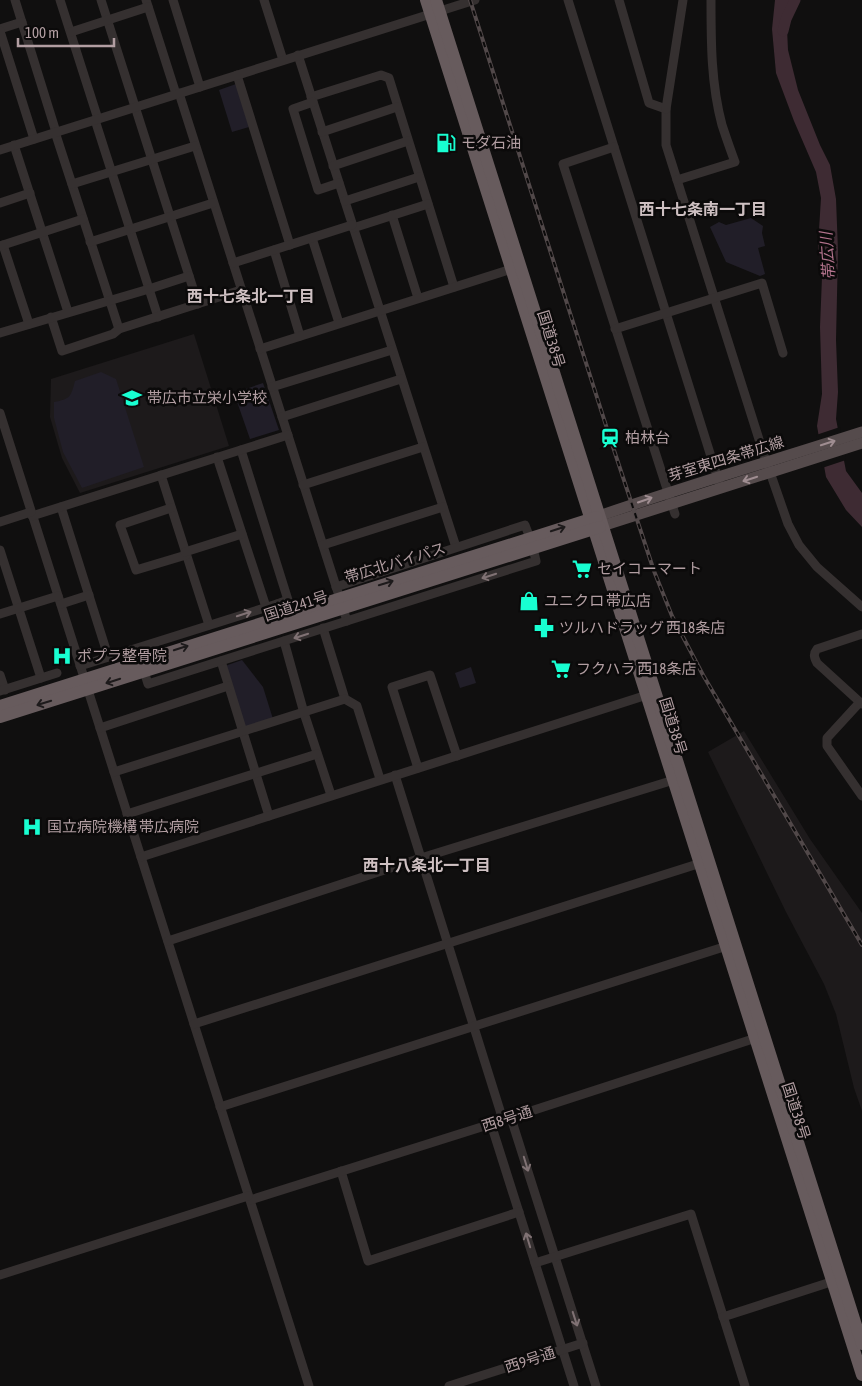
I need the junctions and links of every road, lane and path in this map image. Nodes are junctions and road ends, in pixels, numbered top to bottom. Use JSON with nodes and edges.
{"nodes":[{"id":1,"x":15,"y":0,"type":"edge"},
{"id":2,"x":60,"y":0,"type":"edge"},
{"id":3,"x":101,"y":0,"type":"edge"},
{"id":4,"x":173,"y":0,"type":"edge"},
{"id":5,"x":264,"y":0,"type":"edge"},
{"id":6,"x":426,"y":0,"type":"edge"},
{"id":7,"x":475,"y":0,"type":"edge"},
{"id":8,"x":568,"y":0,"type":"edge"},
{"id":9,"x":619,"y":0,"type":"edge"},
{"id":10,"x":683,"y":0,"type":"edge"},
{"id":11,"x":711,"y":0,"type":"edge"},
{"id":12,"x":147,"y":4,"type":"edge"},
{"id":13,"x":435,"y":8,"type":"edge"},
{"id":14,"x":108,"y":20,"type":"junction"},
{"id":15,"x":22,"y":22,"type":"junction"},
{"id":16,"x":0,"y":30,"type":"edge"},
{"id":17,"x":71,"y":32,"type":"junction"},
{"id":18,"x":298,"y":56,"type":"junction"},
{"id":19,"x":283,"y":60,"type":"junction"},
{"id":20,"x":237,"y":75,"type":"junction"},
{"id":21,"x":200,"y":86,"type":"junction"},
{"id":22,"x":177,"y":94,"type":"junction"},
{"id":23,"x":312,"y":100,"type":"junction"},
{"id":24,"x":136,"y":107,"type":"junction"},
{"id":25,"x":397,"y":107,"type":"junction"},
{"id":26,"x":666,"y":109,"type":"junction"},
{"id":27,"x":97,"y":119,"type":"junction"},
{"id":28,"x":56,"y":132,"type":"junction"},
{"id":29,"x":322,"y":132,"type":"junction"},
{"id":30,"x":34,"y":139,"type":"junction"},
{"id":31,"x":408,"y":142,"type":"junction"},
{"id":32,"x":14,"y":145,"type":"junction"},
{"id":33,"x":195,"y":146,"type":"junction"},
{"id":34,"x":614,"y":148,"type":"junction"},
{"id":35,"x":0,"y":150,"type":"edge"},
{"id":36,"x":152,"y":160,"type":"junction"},
{"id":37,"x":333,"y":166,"type":"junction"},
{"id":38,"x":111,"y":172,"type":"junction"},
{"id":39,"x":419,"y":177,"type":"junction"},
{"id":40,"x":677,"y":180,"type":"junction"},
{"id":41,"x":339,"y":183,"type":"junction"},
{"id":42,"x":72,"y":184,"type":"junction"},
{"id":43,"x":30,"y":193,"type":"junction"},
{"id":44,"x":345,"y":201,"type":"junction"},
{"id":45,"x":0,"y":203,"type":"edge"},
{"id":46,"x":213,"y":203,"type":"junction"},
{"id":47,"x":428,"y":204,"type":"junction"},
{"id":48,"x":392,"y":215,"type":"junction"},
{"id":49,"x":170,"y":216,"type":"junction"},
{"id":50,"x":83,"y":219,"type":"junction"},
{"id":51,"x":353,"y":227,"type":"junction"},
{"id":52,"x":130,"y":229,"type":"junction"},
{"id":53,"x":43,"y":232,"type":"junction"},
{"id":54,"x":312,"y":238,"type":"junction"},
{"id":55,"x":90,"y":242,"type":"junction"},
{"id":56,"x":290,"y":245,"type":"junction"},
{"id":57,"x":2,"y":246,"type":"edge"},
{"id":58,"x":274,"y":250,"type":"junction"},
{"id":59,"x":233,"y":263,"type":"junction"},
{"id":60,"x":516,"y":267,"type":"junction"},
{"id":61,"x":189,"y":276,"type":"junction"},
{"id":62,"x":454,"y":287,"type":"junction"},
{"id":63,"x":149,"y":289,"type":"junction"},
{"id":64,"x":241,"y":290,"type":"junction"},
{"id":65,"x":418,"y":298,"type":"junction"},
{"id":66,"x":715,"y":298,"type":"junction"},
{"id":67,"x":109,"y":300,"type":"junction"},
{"id":68,"x":198,"y":304,"type":"junction"},
{"id":69,"x":380,"y":311,"type":"junction"},
{"id":70,"x":68,"y":312,"type":"junction"},
{"id":71,"x":666,"y":314,"type":"junction"},
{"id":72,"x":158,"y":317,"type":"junction"},
{"id":73,"x":51,"y":318,"type":"junction"},
{"id":74,"x":29,"y":324,"type":"junction"},
{"id":75,"x":339,"y":324,"type":"junction"},
{"id":76,"x":119,"y":329,"type":"junction"},
{"id":77,"x":615,"y":329,"type":"junction"},
{"id":78,"x":0,"y":333,"type":"edge"},
{"id":79,"x":300,"y":336,"type":"junction"},
{"id":80,"x":260,"y":348,"type":"junction"},
{"id":81,"x":392,"y":350,"type":"junction"},
{"id":82,"x":783,"y":353,"type":"dead end"},
{"id":83,"x":401,"y":379,"type":"junction"},
{"id":84,"x":272,"y":387,"type":"junction"},
{"id":85,"x":0,"y":413,"type":"edge"},
{"id":86,"x":282,"y":417,"type":"junction"},
{"id":87,"x":862,"y":432,"type":"edge"},
{"id":88,"x":288,"y":435,"type":"junction"},
{"id":89,"x":862,"y":444,"type":"edge"},
{"id":90,"x":10,"y":445,"type":"junction"},
{"id":91,"x":423,"y":447,"type":"junction"},
{"id":92,"x":0,"y":448,"type":"edge"},
{"id":93,"x":241,"y":450,"type":"junction"},
{"id":94,"x":217,"y":457,"type":"junction"},
{"id":95,"x":796,"y":459,"type":"junction"},
{"id":96,"x":768,"y":468,"type":"junction"},
{"id":97,"x":162,"y":475,"type":"junction"},
{"id":98,"x":719,"y":483,"type":"junction"},
{"id":99,"x":303,"y":485,"type":"junction"},
{"id":100,"x":668,"y":493,"type":"junction"},
{"id":101,"x":61,"y":507,"type":"junction"},
{"id":102,"x":443,"y":507,"type":"junction"},
{"id":103,"x":171,"y":508,"type":"junction"},
{"id":104,"x":673,"y":509,"type":"junction"},
{"id":105,"x":32,"y":514,"type":"junction"},
{"id":106,"x":0,"y":522,"type":"edge"},
{"id":107,"x":596,"y":522,"type":"junction"},
{"id":108,"x":242,"y":534,"type":"junction"},
{"id":109,"x":531,"y":543,"type":"junction"},
{"id":110,"x":323,"y":545,"type":"junction"},
{"id":111,"x":456,"y":547,"type":"junction"},
{"id":112,"x":0,"y":550,"type":"edge"},
{"id":113,"x":185,"y":553,"type":"junction"},
{"id":114,"x":89,"y":595,"type":"junction"},
{"id":115,"x":339,"y":597,"type":"junction"},
{"id":116,"x":59,"y":600,"type":"junction"},
{"id":117,"x":266,"y":607,"type":"junction"},
{"id":118,"x":862,"y":607,"type":"edge"},
{"id":119,"x":19,"y":608,"type":"junction"},
{"id":120,"x":279,"y":610,"type":"junction"},
{"id":121,"x":0,"y":614,"type":"edge"},
{"id":122,"x":347,"y":621,"type":"junction"},
{"id":123,"x":209,"y":625,"type":"junction"},
{"id":124,"x":323,"y":628,"type":"junction"},
{"id":125,"x":862,"y":634,"type":"edge"},
{"id":126,"x":284,"y":641,"type":"junction"},
{"id":127,"x":108,"y":656,"type":"junction"},
{"id":128,"x":221,"y":661,"type":"junction"},
{"id":129,"x":80,"y":666,"type":"junction"},
{"id":130,"x":144,"y":671,"type":"junction"},
{"id":131,"x":57,"y":673,"type":"dead end"},
{"id":132,"x":0,"y":675,"type":"edge"},
{"id":133,"x":42,"y":678,"type":"junction"},
{"id":134,"x":26,"y":683,"type":"junction"},
{"id":135,"x":86,"y":684,"type":"junction"},
{"id":136,"x":228,"y":686,"type":"junction"},
{"id":137,"x":2,"y":691,"type":"edge"},
{"id":138,"x":651,"y":694,"type":"junction"},
{"id":139,"x":31,"y":696,"type":"junction"},
{"id":140,"x":345,"y":699,"type":"junction"},
{"id":141,"x":861,"y":703,"type":"edge"},
{"id":142,"x":0,"y":706,"type":"edge"},
{"id":143,"x":304,"y":713,"type":"junction"},
{"id":144,"x":0,"y":716,"type":"edge"},
{"id":145,"x":100,"y":728,"type":"junction"},
{"id":146,"x":242,"y":732,"type":"junction"},
{"id":147,"x":317,"y":754,"type":"junction"},
{"id":148,"x":457,"y":756,"type":"junction"},
{"id":149,"x":418,"y":768,"type":"junction"},
{"id":150,"x":114,"y":772,"type":"junction"},
{"id":151,"x":255,"y":774,"type":"junction"},
{"id":152,"x":395,"y":775,"type":"junction"},
{"id":153,"x":677,"y":778,"type":"junction"},
{"id":154,"x":380,"y":780,"type":"junction"},
{"id":155,"x":331,"y":795,"type":"junction"},
{"id":156,"x":862,"y":796,"type":"edge"},
{"id":157,"x":127,"y":814,"type":"junction"},
{"id":158,"x":269,"y":816,"type":"junction"},
{"id":159,"x":141,"y":857,"type":"junction"},
{"id":160,"x":421,"y":858,"type":"junction"},
{"id":161,"x":704,"y":862,"type":"junction"},
{"id":162,"x":168,"y":941,"type":"junction"},
{"id":163,"x":447,"y":943,"type":"junction"},
{"id":164,"x":730,"y":945,"type":"junction"},
{"id":165,"x":194,"y":1024,"type":"junction"},
{"id":166,"x":474,"y":1027,"type":"junction"},
{"id":167,"x":760,"y":1037,"type":"junction"},
{"id":168,"x":220,"y":1107,"type":"junction"},
{"id":169,"x":507,"y":1119,"type":"junction"},
{"id":170,"x":491,"y":1124,"type":"junction"},
{"id":171,"x":340,"y":1171,"type":"junction"},
{"id":172,"x":249,"y":1198,"type":"junction"},
{"id":173,"x":519,"y":1212,"type":"junction"},
{"id":174,"x":555,"y":1256,"type":"junction"},
{"id":175,"x":535,"y":1263,"type":"junction"},
{"id":176,"x":0,"y":1275,"type":"edge"},
{"id":177,"x":837,"y":1280,"type":"junction"},
{"id":178,"x":722,"y":1317,"type":"junction"},
{"id":179,"x":583,"y":1343,"type":"junction"},
{"id":180,"x":862,"y":1344,"type":"edge"},
{"id":181,"x":563,"y":1349,"type":"junction"},
{"id":182,"x":862,"y":1375,"type":"edge"},
{"id":183,"x":309,"y":1386,"type":"edge"},
{"id":184,"x":449,"y":1386,"type":"edge"},
{"id":185,"x":574,"y":1386,"type":"edge"},
{"id":186,"x":596,"y":1386,"type":"edge"},
{"id":187,"x":745,"y":1386,"type":"edge"}],
"edges":[{"from":1,"to":15,"type":"street"},
{"from":2,"to":17,"type":"street"},
{"from":3,"to":14,"type":"street"},
{"from":4,"to":21,"type":"street"},
{"from":5,"to":19,"type":"street"},
{"from":6,"to":13,"type":"highway","name":"国道38号"},
{"from":7,"to":13,"type":"street"},
{"from":8,"to":34,"type":"street"},
{"from":9,"to":26,"type":"street"},
{"from":10,"to":26,"type":"street"},
{"from":11,"to":40,"type":"street"},
{"from":12,"to":14,"type":"street"},
{"from":12,"to":22,"type":"street"},
{"from":13,"to":18,"type":"street"},
{"from":13,"to":60,"type":"highway","name":"国道38号"},
{"from":14,"to":17,"type":"street"},
{"from":14,"to":24,"type":"street"},
{"from":15,"to":16,"type":"street"},
{"from":15,"to":28,"type":"street"},
{"from":16,"to":30,"type":"street"},
{"from":17,"to":27,"type":"street"},
{"from":18,"to":19,"type":"street"},
{"from":18,"to":23,"type":"street"},
{"from":19,"to":20,"type":"street"},
{"from":20,"to":21,"type":"street"},
{"from":20,"to":56,"type":"street"},
{"from":21,"to":22,"type":"street"},
{"from":22,"to":24,"type":"street"},
{"from":22,"to":33,"type":"street"},
{"from":23,"to":25,"type":"street"},
{"from":23,"to":29,"type":"street"},
{"from":23,"to":41,"type":"street"},
{"from":24,"to":27,"type":"street"},
{"from":24,"to":36,"type":"street"},
{"from":25,"to":29,"type":"street"},
{"from":25,"to":31,"type":"street"},
{"from":26,"to":40,"type":"street"},
{"from":27,"to":28,"type":"street"},
{"from":27,"to":38,"type":"street"},
{"from":28,"to":30,"type":"street"},
{"from":28,"to":42,"type":"street"},
{"from":29,"to":37,"type":"street"},
{"from":30,"to":32,"type":"street"},
{"from":31,"to":37,"type":"street"},
{"from":31,"to":39,"type":"street"},
{"from":32,"to":35,"type":"street"},
{"from":32,"to":43,"type":"street"},
{"from":33,"to":36,"type":"street"},
{"from":33,"to":46,"type":"street"},
{"from":34,"to":71,"type":"street"},
{"from":34,"to":77,"type":"street"},
{"from":36,"to":38,"type":"street"},
{"from":36,"to":49,"type":"street"},
{"from":37,"to":41,"type":"street"},
{"from":38,"to":42,"type":"street"},
{"from":38,"to":52,"type":"street"},
{"from":39,"to":44,"type":"street"},
{"from":39,"to":47,"type":"street"},
{"from":40,"to":66,"type":"street"},
{"from":41,"to":44,"type":"street"},
{"from":42,"to":50,"type":"street"},
{"from":43,"to":45,"type":"street"},
{"from":43,"to":53,"type":"street"},
{"from":44,"to":51,"type":"street"},
{"from":46,"to":49,"type":"street"},
{"from":46,"to":59,"type":"street"},
{"from":47,"to":48,"type":"street"},
{"from":47,"to":62,"type":"street"},
{"from":48,"to":51,"type":"street"},
{"from":48,"to":65,"type":"street"},
{"from":49,"to":52,"type":"street"},
{"from":49,"to":61,"type":"street"},
{"from":50,"to":53,"type":"street"},
{"from":50,"to":55,"type":"street"},
{"from":51,"to":54,"type":"street"},
{"from":51,"to":69,"type":"street"},
{"from":52,"to":55,"type":"street"},
{"from":52,"to":63,"type":"street"},
{"from":53,"to":57,"type":"street"},
{"from":53,"to":70,"type":"street"},
{"from":54,"to":56,"type":"street"},
{"from":54,"to":75,"type":"street"},
{"from":55,"to":67,"type":"street"},
{"from":56,"to":58,"type":"street"},
{"from":57,"to":74,"type":"street"},
{"from":58,"to":59,"type":"street"},
{"from":58,"to":79,"type":"street"},
{"from":59,"to":64,"type":"street"},
{"from":60,"to":62,"type":"street"},
{"from":60,"to":107,"type":"highway","name":"国道38号"},
{"from":61,"to":63,"type":"street"},
{"from":61,"to":68,"type":"street"},
{"from":62,"to":65,"type":"street"},
{"from":63,"to":67,"type":"street"},
{"from":63,"to":72,"type":"street"},
{"from":64,"to":68,"type":"street"},
{"from":64,"to":80,"type":"street"},
{"from":65,"to":69,"type":"street"},
{"from":66,"to":71,"type":"street"},
{"from":66,"to":82,"type":"street"},
{"from":66,"to":96,"type":"street"},
{"from":67,"to":70,"type":"street"},
{"from":67,"to":76,"type":"street"},
{"from":68,"to":72,"type":"street"},
{"from":69,"to":75,"type":"street"},
{"from":69,"to":81,"type":"street"},
{"from":70,"to":73,"type":"street"},
{"from":71,"to":77,"type":"street"},
{"from":71,"to":98,"type":"street"},
{"from":72,"to":76,"type":"street"},
{"from":73,"to":74,"type":"street"},
{"from":73,"to":76,"type":"street"},
{"from":74,"to":78,"type":"street"},
{"from":75,"to":79,"type":"street"},
{"from":77,"to":100,"type":"street"},
{"from":79,"to":80,"type":"street"},
{"from":80,"to":84,"type":"street"},
{"from":81,"to":83,"type":"street"},
{"from":81,"to":84,"type":"street"},
{"from":83,"to":86,"type":"street"},
{"from":83,"to":91,"type":"street"},
{"from":84,"to":86,"type":"street"},
{"from":85,"to":90,"type":"street"},
{"from":86,"to":88,"type":"street"},
{"from":95,"to":87,"type":"main road","name":"芽室東四条帯広線","one_way":true},
{"from":88,"to":93,"type":"street"},
{"from":88,"to":99,"type":"street"},
{"from":89,"to":95,"type":"main road","name":"芽室東四条帯広線"},
{"from":90,"to":92,"type":"street"},
{"from":90,"to":105,"type":"street"},
{"from":91,"to":99,"type":"street"},
{"from":91,"to":102,"type":"street"},
{"from":93,"to":94,"type":"street"},
{"from":93,"to":120,"type":"street"},
{"from":94,"to":97,"type":"street"},
{"from":94,"to":108,"type":"street"},
{"from":95,"to":96,"type":"main road","name":"芽室東四条帯広線"},
{"from":96,"to":98,"type":"main road","name":"芽室東四条帯広線"},
{"from":96,"to":118,"type":"street"},
{"from":97,"to":101,"type":"street"},
{"from":97,"to":103,"type":"street"},
{"from":98,"to":100,"type":"main road","name":"芽室東四条帯広線"},
{"from":98,"to":104,"type":"main road","name":"芽室東四条帯広線"},
{"from":99,"to":110,"type":"street"},
{"from":100,"to":104,"type":"street"},
{"from":107,"to":100,"type":"main road","name":"芽室東四条帯広線","one_way":true},
{"from":101,"to":105,"type":"street"},
{"from":101,"to":114,"type":"street"},
{"from":102,"to":110,"type":"street"},
{"from":102,"to":111,"type":"street"},
{"from":103,"to":113,"type":"street"},
{"from":103,"to":113,"type":"street"},
{"from":104,"to":107,"type":"main road","name":"芽室東四条帯広線"},
{"from":105,"to":106,"type":"street"},
{"from":105,"to":116,"type":"street"},
{"from":107,"to":109,"type":"highway","name":"国道241号"},
{"from":107,"to":138,"type":"highway","name":"国道38号"},
{"from":108,"to":113,"type":"street"},
{"from":108,"to":117,"type":"street"},
{"from":109,"to":111,"type":"street"},
{"from":109,"to":115,"type":"highway","name":"国道241号"},
{"from":109,"to":122,"type":"street","one_way":true},
{"from":110,"to":115,"type":"street"},
{"from":111,"to":115,"type":"street"},
{"from":112,"to":119,"type":"street"},
{"from":113,"to":123,"type":"street"},
{"from":114,"to":116,"type":"street"},
{"from":114,"to":127,"type":"street"},
{"from":115,"to":120,"type":"highway","name":"帯広北バイパス"},
{"from":115,"to":122,"type":"street"},
{"from":115,"to":130,"type":"highway","name":"国道241号"},
{"from":116,"to":119,"type":"street"},
{"from":116,"to":129,"type":"street"},
{"from":117,"to":120,"type":"street"},
{"from":123,"to":117,"type":"street","one_way":true},
{"from":119,"to":121,"type":"street"},
{"from":119,"to":133,"type":"street"},
{"from":135,"to":120,"type":"highway","name":"帯広北バイパス","one_way":true},
{"from":122,"to":124,"type":"street"},
{"from":123,"to":127,"type":"street"},
{"from":124,"to":126,"type":"street","one_way":true},
{"from":124,"to":140,"type":"street"},
{"from":125,"to":141,"type":"street"},
{"from":126,"to":128,"type":"street"},
{"from":126,"to":143,"type":"street"},
{"from":127,"to":129,"type":"street"},
{"from":128,"to":130,"type":"street"},
{"from":128,"to":136,"type":"street"},
{"from":129,"to":135,"type":"street"},
{"from":130,"to":135,"type":"highway","name":"国道241号","one_way":true},
{"from":131,"to":133,"type":"street"},
{"from":132,"to":137,"type":"street"},
{"from":133,"to":134,"type":"street"},
{"from":134,"to":137,"type":"street"},
{"from":134,"to":139,"type":"street"},
{"from":135,"to":139,"type":"highway","name":"帯広北バイパス"},
{"from":135,"to":144,"type":"highway","name":"国道241号","one_way":true},
{"from":135,"to":145,"type":"street"},
{"from":136,"to":145,"type":"street"},
{"from":136,"to":146,"type":"street"},
{"from":138,"to":148,"type":"street"},
{"from":138,"to":153,"type":"highway","name":"国道38号"},
{"from":139,"to":142,"type":"highway","name":"帯広北バイパス"},
{"from":140,"to":143,"type":"street"},
{"from":140,"to":154,"type":"street"},
{"from":141,"to":156,"type":"street"},
{"from":143,"to":146,"type":"street"},
{"from":143,"to":147,"type":"street"},
{"from":145,"to":150,"type":"street"},
{"from":146,"to":150,"type":"street"},
{"from":146,"to":151,"type":"street"},
{"from":147,"to":151,"type":"street"},
{"from":147,"to":155,"type":"street"},
{"from":148,"to":149,"type":"street"},
{"from":148,"to":149,"type":"street"},
{"from":149,"to":152,"type":"street"},
{"from":150,"to":157,"type":"street"},
{"from":151,"to":157,"type":"street"},
{"from":151,"to":158,"type":"street"},
{"from":152,"to":154,"type":"street"},
{"from":152,"to":160,"type":"street"},
{"from":153,"to":160,"type":"street"},
{"from":153,"to":161,"type":"highway","name":"国道38号"},
{"from":154,"to":155,"type":"street"},
{"from":155,"to":158,"type":"street"},
{"from":157,"to":159,"type":"street"},
{"from":158,"to":159,"type":"street"},
{"from":159,"to":162,"type":"street"},
{"from":160,"to":162,"type":"street"},
{"from":160,"to":163,"type":"street"},
{"from":161,"to":163,"type":"street"},
{"from":161,"to":164,"type":"highway","name":"国道38号"},
{"from":162,"to":165,"type":"street"},
{"from":163,"to":165,"type":"street"},
{"from":163,"to":166,"type":"street"},
{"from":164,"to":166,"type":"street"},
{"from":164,"to":167,"type":"highway","name":"国道38号"},
{"from":165,"to":168,"type":"street"},
{"from":166,"to":168,"type":"street"},
{"from":166,"to":169,"type":"street"},
{"from":167,"to":169,"type":"street","name":"西8号通"},
{"from":167,"to":177,"type":"highway","name":"国道38号"},
{"from":168,"to":172,"type":"street"},
{"from":169,"to":170,"type":"street","name":"西8号通"},
{"from":169,"to":174,"type":"street","one_way":true},
{"from":170,"to":171,"type":"street","name":"西8号通"},
{"from":170,"to":173,"type":"street"},
{"from":171,"to":172,"type":"street","name":"西8号通"},
{"from":171,"to":173,"type":"street"},
{"from":172,"to":176,"type":"street","name":"西8号通"},
{"from":172,"to":183,"type":"street"},
{"from":175,"to":173,"type":"street","one_way":true},
{"from":174,"to":175,"type":"street"},
{"from":174,"to":178,"type":"street"},
{"from":174,"to":179,"type":"street","one_way":true},
{"from":175,"to":181,"type":"street"},
{"from":177,"to":178,"type":"street"},
{"from":177,"to":180,"type":"highway","name":"国道38号"},
{"from":177,"to":182,"type":"highway","name":"国道38号"},
{"from":178,"to":187,"type":"street"},
{"from":179,"to":181,"type":"street","name":"西9号通"},
{"from":179,"to":186,"type":"street"},
{"from":181,"to":184,"type":"street","name":"西9号通"},
{"from":181,"to":185,"type":"street"}]}
